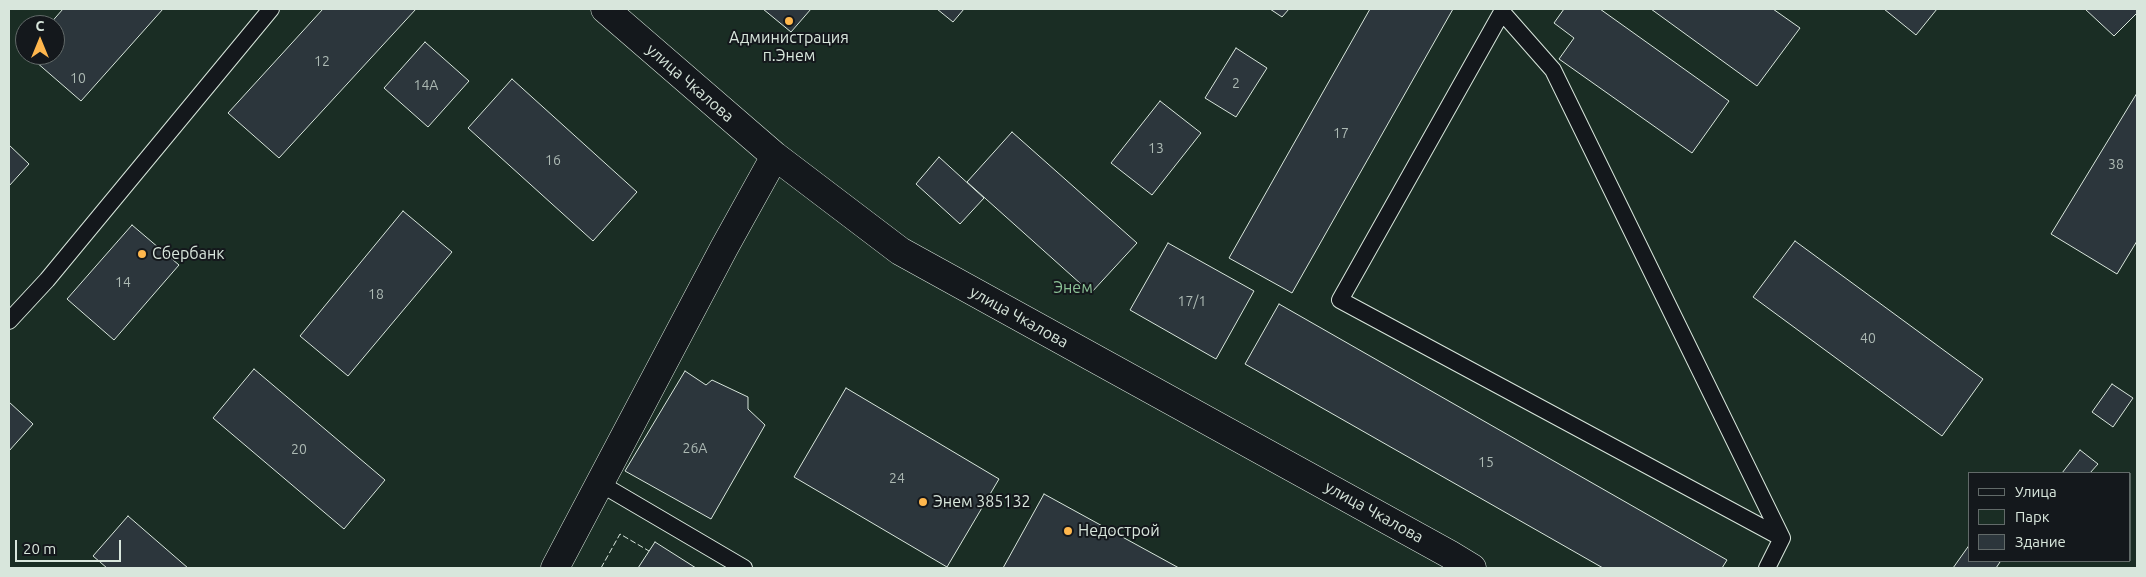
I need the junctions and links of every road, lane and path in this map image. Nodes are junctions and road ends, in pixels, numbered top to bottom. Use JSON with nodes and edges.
{"nodes":[{"id":1,"x":272,"y":9,"type":"edge"},
{"id":2,"x":605,"y":9,"type":"edge"},
{"id":3,"x":775,"y":156,"type":"junction"},
{"id":4,"x":9,"y":321,"type":"edge"},
{"id":5,"x":601,"y":484,"type":"junction"},
{"id":6,"x":1782,"y":538,"type":"junction"},
{"id":7,"x":1445,"y":561,"type":"edge"},
{"id":8,"x":555,"y":568,"type":"edge"},
{"id":9,"x":744,"y":568,"type":"edge"},
{"id":10,"x":1472,"y":568,"type":"edge"},
{"id":11,"x":1766,"y":568,"type":"edge"}],
"edges":[{"from":1,"to":4,"type":"lane"},
{"from":2,"to":3,"type":"street","name":"улица Чкалова"},
{"from":3,"to":5,"type":"street"},
{"from":3,"to":7,"type":"street","name":"улица Чкалова"},
{"from":5,"to":8,"type":"street"},
{"from":5,"to":9,"type":"lane"},
{"from":6,"to":6,"type":"lane"},
{"from":6,"to":11,"type":"lane"},
{"from":7,"to":10,"type":"street","name":"улица Чкалова"}]}
